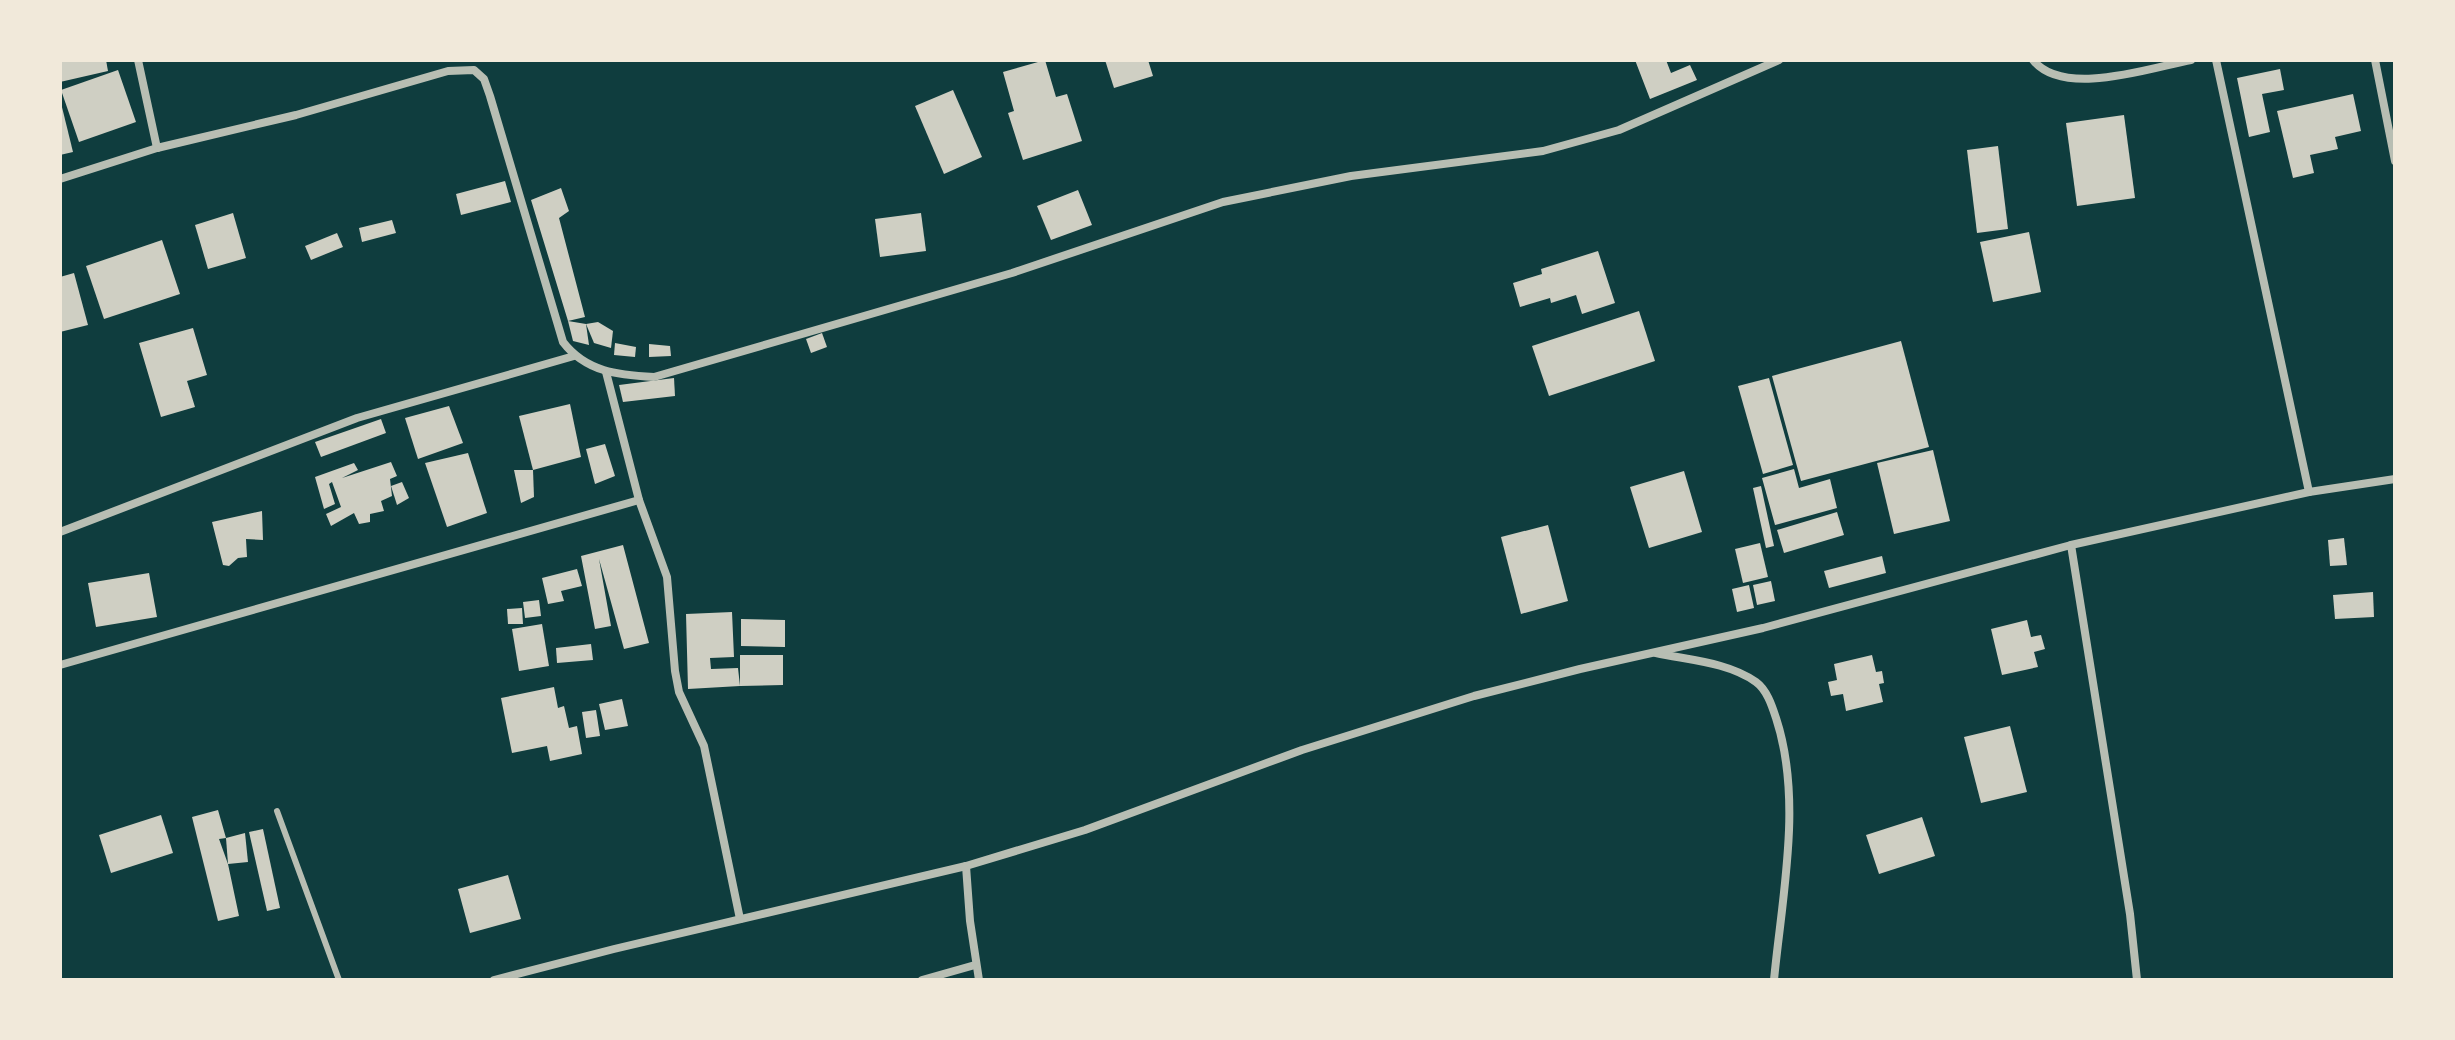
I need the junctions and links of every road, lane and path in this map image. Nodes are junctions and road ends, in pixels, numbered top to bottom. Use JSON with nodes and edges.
{"nodes":[{"id":1,"x":138,"y":60,"type":"edge"},
{"id":2,"x":1779,"y":60,"type":"edge"},
{"id":3,"x":2033,"y":60,"type":"edge"},
{"id":4,"x":2191,"y":60,"type":"edge"},
{"id":5,"x":2216,"y":60,"type":"edge"},
{"id":6,"x":2375,"y":60,"type":"edge"},
{"id":7,"x":157,"y":148,"type":"junction"},
{"id":8,"x":2395,"y":161,"type":"edge"},
{"id":9,"x":60,"y":179,"type":"edge"},
{"id":10,"x":574,"y":356,"type":"junction"},
{"id":11,"x":606,"y":372,"type":"junction"},
{"id":12,"x":2395,"y":479,"type":"edge"},
{"id":13,"x":2309,"y":492,"type":"junction"},
{"id":14,"x":639,"y":500,"type":"junction"},
{"id":15,"x":60,"y":532,"type":"edge"},
{"id":16,"x":2071,"y":545,"type":"junction"},
{"id":17,"x":1654,"y":653,"type":"junction"},
{"id":18,"x":60,"y":665,"type":"edge"},
{"id":19,"x":277,"y":811,"type":"dead end"},
{"id":20,"x":966,"y":866,"type":"junction"},
{"id":21,"x":740,"y":919,"type":"junction"},
{"id":22,"x":975,"y":965,"type":"junction"},
{"id":23,"x":339,"y":980,"type":"edge"},
{"id":24,"x":494,"y":980,"type":"edge"},
{"id":25,"x":922,"y":980,"type":"edge"},
{"id":26,"x":979,"y":980,"type":"edge"},
{"id":27,"x":1774,"y":980,"type":"edge"},
{"id":28,"x":2137,"y":980,"type":"edge"}],
"edges":[{"from":1,"to":7,"type":"street"},
{"from":2,"to":11,"type":"street"},
{"from":3,"to":4,"type":"street"},
{"from":5,"to":13,"type":"street"},
{"from":6,"to":8,"type":"street"},
{"from":7,"to":9,"type":"street"},
{"from":7,"to":10,"type":"street"},
{"from":10,"to":11,"type":"street"},
{"from":10,"to":15,"type":"street"},
{"from":11,"to":14,"type":"street"},
{"from":12,"to":13,"type":"street"},
{"from":13,"to":16,"type":"street"},
{"from":14,"to":18,"type":"street"},
{"from":14,"to":21,"type":"street"},
{"from":16,"to":17,"type":"street"},
{"from":16,"to":28,"type":"street"},
{"from":17,"to":20,"type":"street"},
{"from":17,"to":27,"type":"street"},
{"from":19,"to":23,"type":"lane"},
{"from":20,"to":21,"type":"street"},
{"from":20,"to":22,"type":"street"},
{"from":21,"to":24,"type":"street"},
{"from":22,"to":25,"type":"street"},
{"from":22,"to":26,"type":"street"}]}
